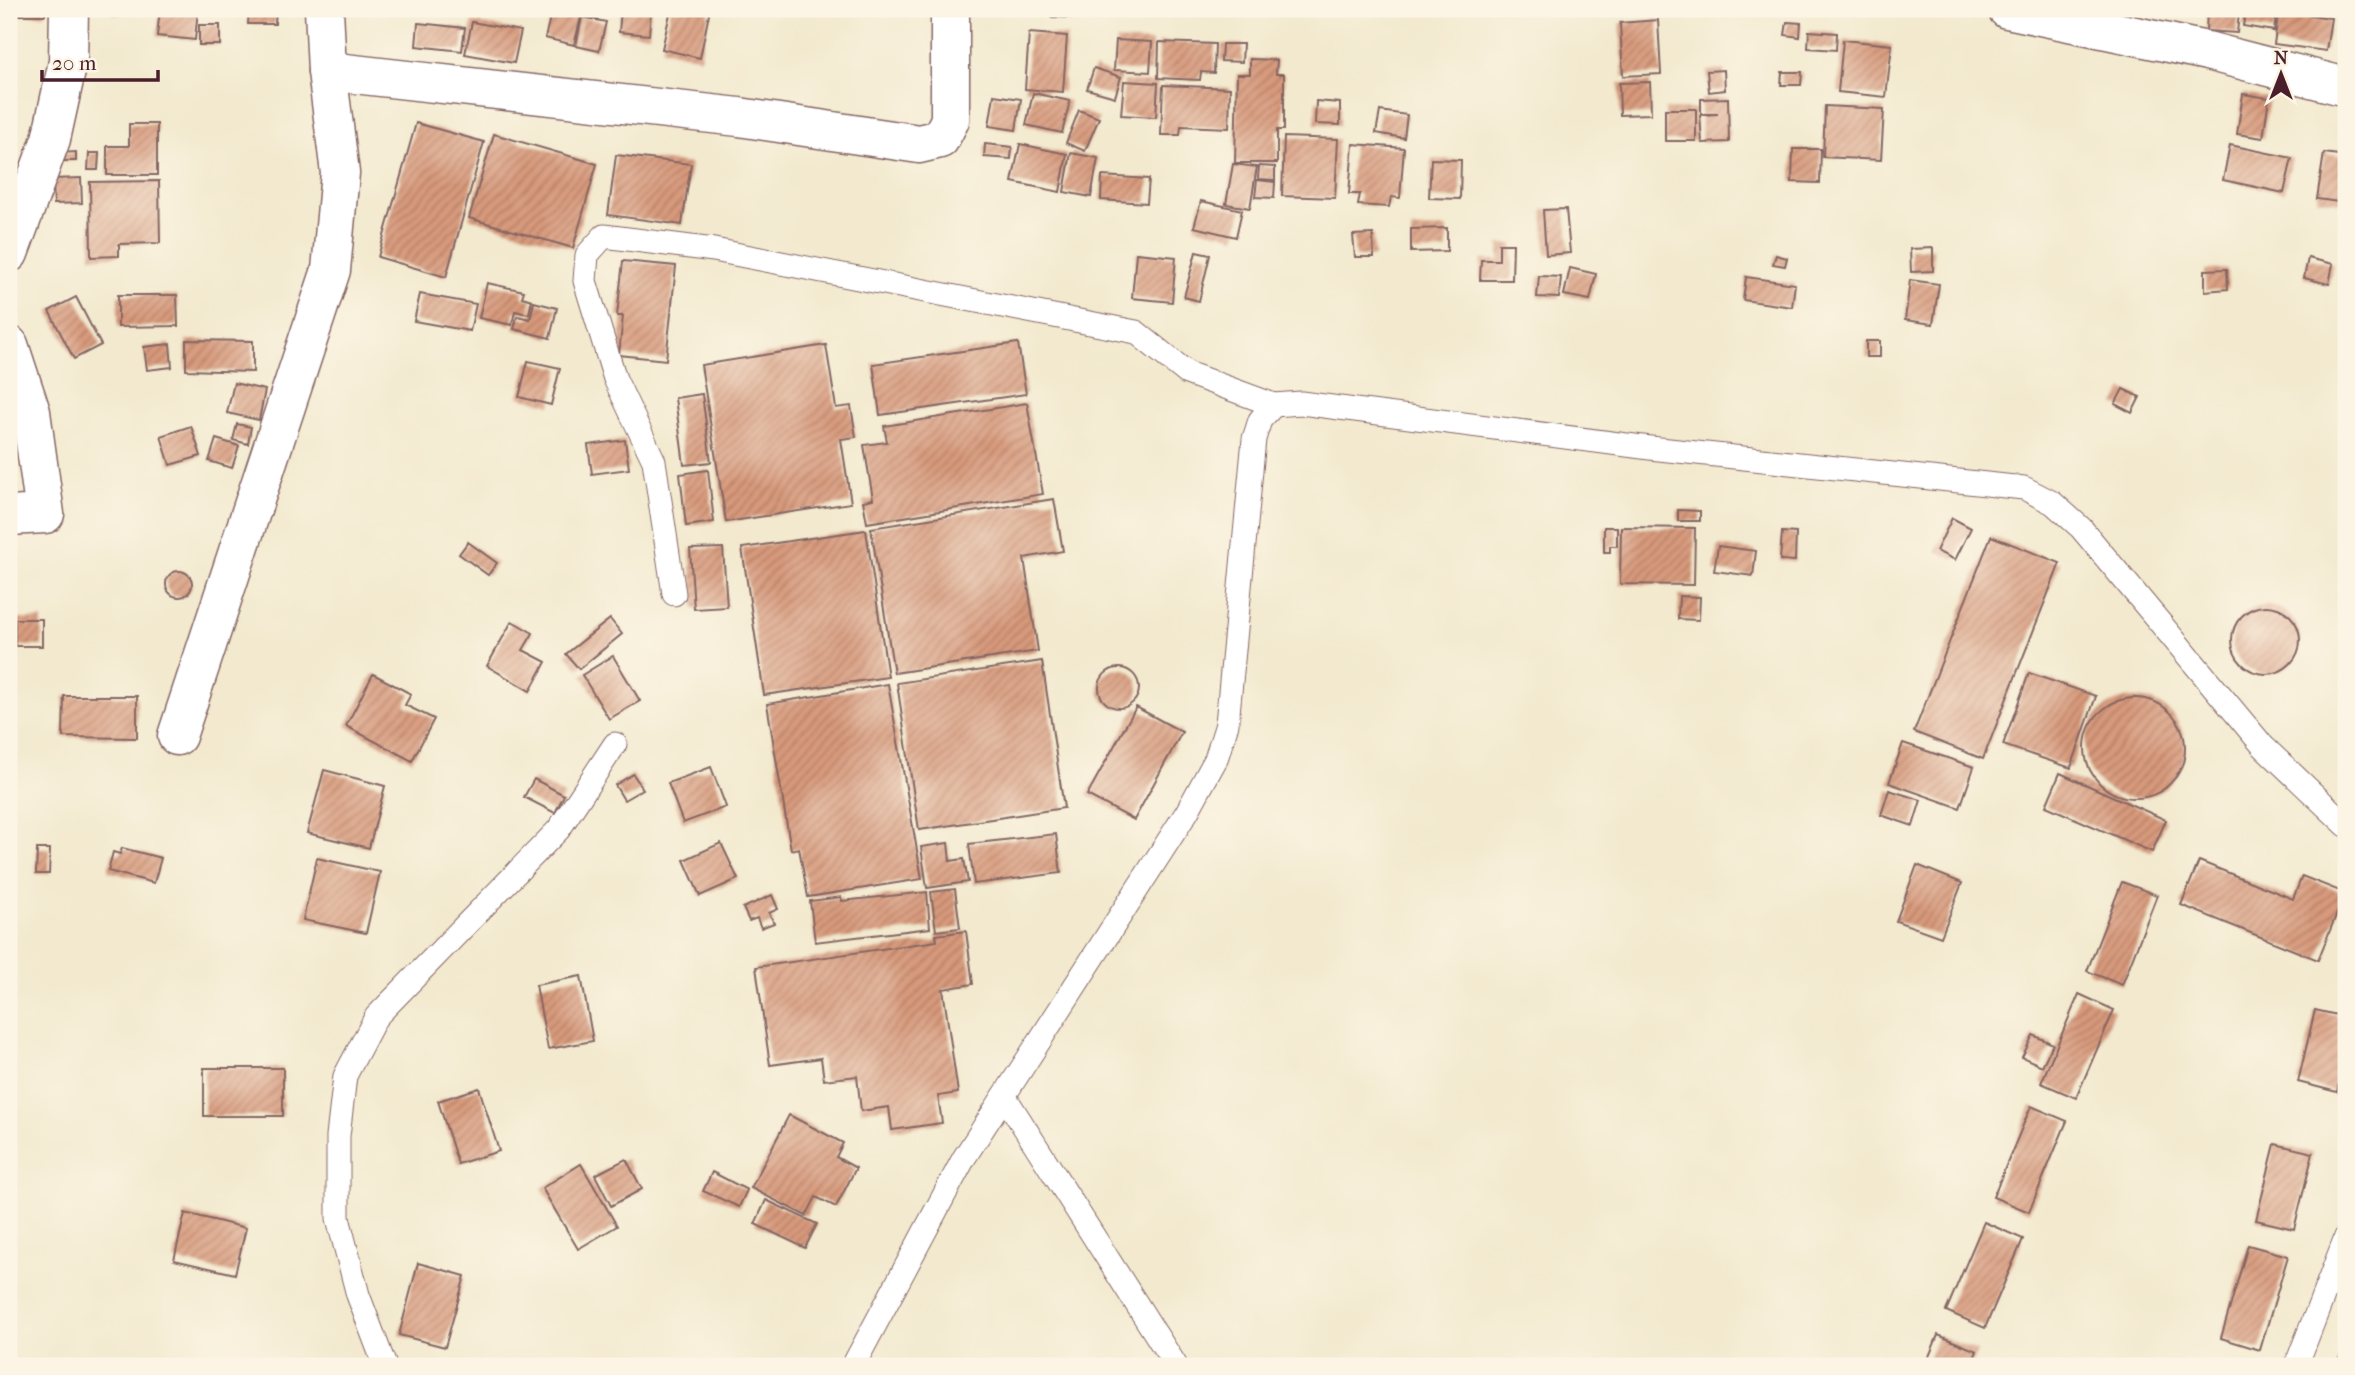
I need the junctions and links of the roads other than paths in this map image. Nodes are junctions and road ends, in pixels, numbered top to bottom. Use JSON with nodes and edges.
{"nodes":[{"id":1,"x":69,"y":9,"type":"edge"},
{"id":2,"x":324,"y":9,"type":"edge"},
{"id":3,"x":950,"y":9,"type":"edge"},
{"id":4,"x":2007,"y":9,"type":"edge"},
{"id":5,"x":327,"y":71,"type":"junction"},
{"id":6,"x":2346,"y":87,"type":"edge"},
{"id":7,"x":9,"y":253,"type":"edge"},
{"id":8,"x":9,"y":345,"type":"edge"},
{"id":9,"x":1274,"y":405,"type":"junction"},
{"id":10,"x":9,"y":516,"type":"edge"},
{"id":11,"x":674,"y":594,"type":"dead end"},
{"id":12,"x":177,"y":736,"type":"dead end"},
{"id":13,"x":615,"y":744,"type":"dead end"},
{"id":14,"x":2346,"y":825,"type":"edge"},
{"id":15,"x":1005,"y":1097,"type":"junction"},
{"id":16,"x":2346,"y":1237,"type":"edge"},
{"id":17,"x":386,"y":1366,"type":"edge"},
{"id":18,"x":853,"y":1366,"type":"edge"},
{"id":19,"x":1176,"y":1366,"type":"edge"},
{"id":20,"x":2296,"y":1366,"type":"edge"}],
"edges":[{"from":1,"to":7,"type":"street"},
{"from":2,"to":5,"type":"street"},
{"from":3,"to":5,"type":"street"},
{"from":4,"to":6,"type":"street"},
{"from":5,"to":12,"type":"street"},
{"from":8,"to":10,"type":"street"},
{"from":9,"to":11,"type":"lane"},
{"from":9,"to":14,"type":"lane"},
{"from":9,"to":15,"type":"lane"},
{"from":13,"to":17,"type":"lane"},
{"from":15,"to":18,"type":"lane"},
{"from":15,"to":19,"type":"lane"},
{"from":16,"to":20,"type":"lane"}]}
